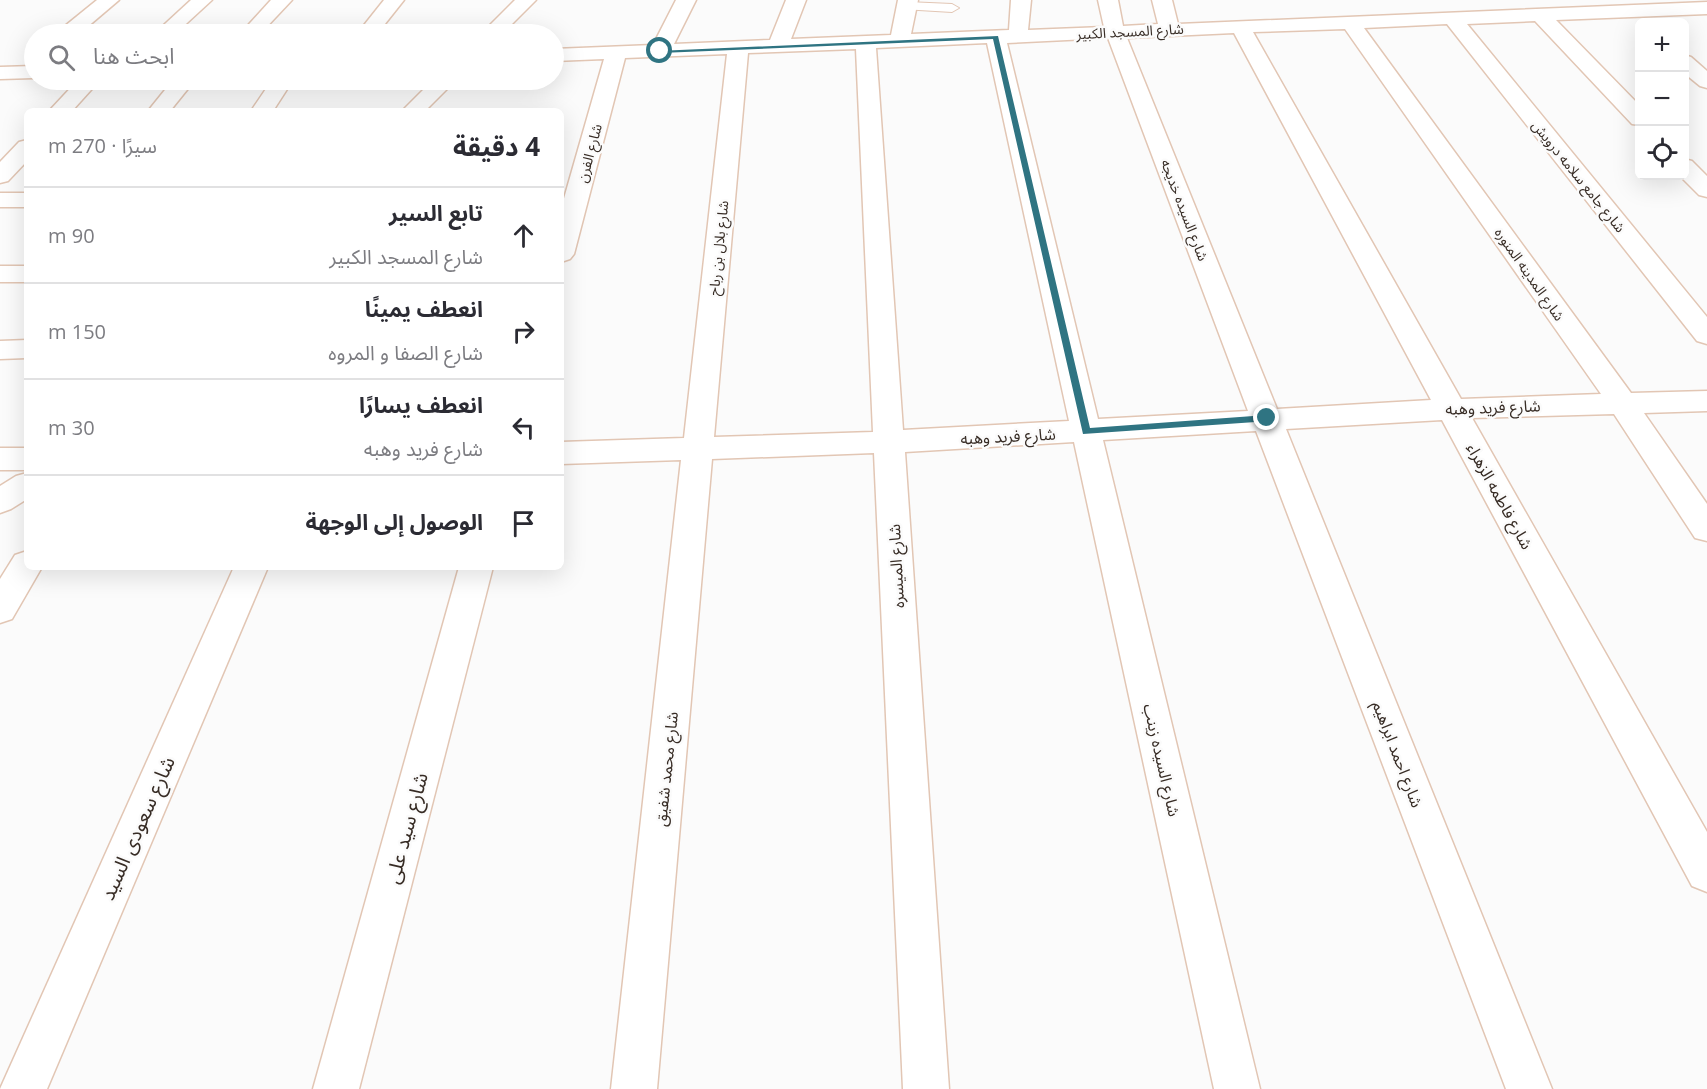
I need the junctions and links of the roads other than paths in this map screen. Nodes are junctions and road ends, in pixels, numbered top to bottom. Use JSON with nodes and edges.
{"nodes":[{"id":1,"x":109,"y":0,"type":"edge"},
{"id":2,"x":202,"y":0,"type":"edge"},
{"id":3,"x":282,"y":0,"type":"edge"},
{"id":4,"x":394,"y":0,"type":"edge"},
{"id":5,"x":526,"y":0,"type":"edge"},
{"id":6,"x":686,"y":0,"type":"edge"},
{"id":7,"x":796,"y":0,"type":"edge"},
{"id":8,"x":1021,"y":0,"type":"edge"},
{"id":9,"x":1108,"y":0,"type":"edge"},
{"id":10,"x":1162,"y":0,"type":"edge"},
{"id":11,"x":907,"y":3,"type":"edge"},
{"id":12,"x":1564,"y":7,"type":"edge"},
{"id":13,"x":952,"y":8,"type":"dead end"},
{"id":14,"x":1707,"y":8,"type":"edge"},
{"id":15,"x":1463,"y":11,"type":"edge"},
{"id":16,"x":1353,"y":14,"type":"edge"},
{"id":17,"x":1539,"y":14,"type":"junction"},
{"id":18,"x":1637,"y":17,"type":"edge"},
{"id":19,"x":79,"y":24,"type":"edge"},
{"id":20,"x":175,"y":24,"type":"edge"},
{"id":21,"x":259,"y":24,"type":"edge"},
{"id":22,"x":375,"y":24,"type":"edge"},
{"id":23,"x":501,"y":24,"type":"edge"},
{"id":24,"x":1240,"y":26,"type":"junction"},
{"id":25,"x":1169,"y":29,"type":"junction"},
{"id":26,"x":1115,"y":32,"type":"junction"},
{"id":27,"x":1007,"y":37,"type":"junction"},
{"id":28,"x":900,"y":42,"type":"junction"},
{"id":29,"x":866,"y":43,"type":"junction"},
{"id":30,"x":778,"y":46,"type":"junction"},
{"id":31,"x":738,"y":48,"type":"junction"},
{"id":32,"x":660,"y":51,"type":"junction"},
{"id":33,"x":616,"y":52,"type":"junction"},
{"id":34,"x":564,"y":55,"type":"edge"},
{"id":35,"x":1689,"y":66,"type":"edge"},
{"id":36,"x":1707,"y":82,"type":"edge"},
{"id":37,"x":80,"y":90,"type":"edge"},
{"id":38,"x":176,"y":90,"type":"edge"},
{"id":39,"x":276,"y":90,"type":"edge"},
{"id":40,"x":435,"y":90,"type":"edge"},
{"id":41,"x":63,"y":108,"type":"edge"},
{"id":42,"x":161,"y":108,"type":"edge"},
{"id":43,"x":264,"y":108,"type":"edge"},
{"id":44,"x":416,"y":108,"type":"edge"},
{"id":45,"x":1635,"y":114,"type":"edge"},
{"id":46,"x":24,"y":150,"type":"edge"},
{"id":47,"x":1689,"y":171,"type":"edge"},
{"id":48,"x":0,"y":176,"type":"edge"},
{"id":49,"x":1707,"y":190,"type":"edge"},
{"id":50,"x":0,"y":200,"type":"edge"},
{"id":51,"x":24,"y":200,"type":"edge"},
{"id":52,"x":564,"y":243,"type":"edge"},
{"id":53,"x":0,"y":274,"type":"edge"},
{"id":54,"x":24,"y":274,"type":"edge"},
{"id":55,"x":1707,"y":335,"type":"edge"},
{"id":56,"x":24,"y":349,"type":"edge"},
{"id":57,"x":0,"y":350,"type":"edge"},
{"id":58,"x":1707,"y":401,"type":"edge"},
{"id":59,"x":1622,"y":403,"type":"junction"},
{"id":60,"x":1451,"y":408,"type":"junction"},
{"id":61,"x":1267,"y":418,"type":"junction"},
{"id":62,"x":1086,"y":432,"type":"junction"},
{"id":63,"x":889,"y":442,"type":"junction"},
{"id":64,"x":698,"y":448,"type":"junction"},
{"id":65,"x":564,"y":453,"type":"edge"},
{"id":66,"x":0,"y":459,"type":"edge"},
{"id":67,"x":24,"y":459,"type":"edge"},
{"id":68,"x":24,"y":486,"type":"edge"},
{"id":69,"x":0,"y":501,"type":"edge"},
{"id":70,"x":1707,"y":529,"type":"edge"},
{"id":71,"x":24,"y":569,"type":"edge"},
{"id":72,"x":250,"y":570,"type":"edge"},
{"id":73,"x":475,"y":570,"type":"edge"},
{"id":74,"x":0,"y":609,"type":"edge"},
{"id":75,"x":1707,"y":872,"type":"edge"},
{"id":76,"x":23,"y":1089,"type":"edge"},
{"id":77,"x":336,"y":1089,"type":"edge"},
{"id":78,"x":634,"y":1089,"type":"edge"},
{"id":79,"x":926,"y":1089,"type":"edge"},
{"id":80,"x":1237,"y":1089,"type":"edge"},
{"id":81,"x":1529,"y":1089,"type":"edge"}],
"edges":[{"from":1,"to":19,"type":"street"},
{"from":2,"to":20,"type":"street"},
{"from":3,"to":21,"type":"street"},
{"from":4,"to":22,"type":"street"},
{"from":5,"to":23,"type":"street"},
{"from":6,"to":32,"type":"street"},
{"from":7,"to":30,"type":"street"},
{"from":8,"to":27,"type":"street","name":"شارع السيده زينب"},
{"from":9,"to":26,"type":"street","name":"شارع السيده خديجه"},
{"from":10,"to":25,"type":"street"},
{"from":11,"to":13,"type":"lane"},
{"from":11,"to":28,"type":"street"},
{"from":12,"to":17,"type":"street","name":"شارع المسجد الكبير"},
{"from":12,"to":18,"type":"street","name":"شارع المسجد الكبير"},
{"from":14,"to":18,"type":"street","name":"شارع المسجد الكبير"},
{"from":15,"to":16,"type":"street","name":"شارع المسجد الكبير"},
{"from":15,"to":17,"type":"street","name":"شارع المسجد الكبير"},
{"from":15,"to":55,"type":"street","name":"شارع جامع سلامه درويش"},
{"from":16,"to":24,"type":"street","name":"شارع المسجد الكبير"},
{"from":16,"to":59,"type":"street","name":"شارع المدينه المنوره"},
{"from":17,"to":45,"type":"street"},
{"from":24,"to":25,"type":"street","name":"شارع المسجد الكبير"},
{"from":24,"to":60,"type":"street","name":"شارع فاطمه الزهراء"},
{"from":25,"to":26,"type":"street","name":"شارع المسجد الكبير"},
{"from":26,"to":27,"type":"street","name":"شارع المسجد الكبير"},
{"from":26,"to":61,"type":"street","name":"شارع السيده خديجه"},
{"from":27,"to":28,"type":"street","name":"شارع المسجد الكبير"},
{"from":27,"to":62,"type":"street","name":"شارع السيده زينب"},
{"from":28,"to":29,"type":"street","name":"شارع المسجد الكبير"},
{"from":29,"to":30,"type":"street","name":"شارع المسجد الكبير"},
{"from":29,"to":63,"type":"street","name":"شارع الميسره"},
{"from":30,"to":31,"type":"street","name":"شارع المسجد الكبير"},
{"from":31,"to":32,"type":"street","name":"شارع المسجد الكبير"},
{"from":31,"to":64,"type":"street","name":"شارع بلال بن رباح"},
{"from":32,"to":33,"type":"street","name":"شارع المسجد الكبير"},
{"from":33,"to":34,"type":"street","name":"شارع المسجد الكبير"},
{"from":33,"to":52,"type":"street","name":"شارع الفرن"},
{"from":35,"to":36,"type":"street"},
{"from":37,"to":41,"type":"street"},
{"from":38,"to":42,"type":"street"},
{"from":39,"to":43,"type":"street"},
{"from":40,"to":44,"type":"street"},
{"from":46,"to":48,"type":"street"},
{"from":47,"to":49,"type":"street"},
{"from":50,"to":51,"type":"street"},
{"from":53,"to":54,"type":"street"},
{"from":56,"to":57,"type":"street"},
{"from":58,"to":59,"type":"street","name":"شارع فريد وهبه"},
{"from":59,"to":60,"type":"street","name":"شارع فريد وهبه"},
{"from":59,"to":70,"type":"street","name":"شارع المدينه المنوره"},
{"from":60,"to":61,"type":"street","name":"شارع فريد وهبه"},
{"from":60,"to":75,"type":"street","name":"شارع فاطمه الزهراء"},
{"from":61,"to":62,"type":"street","name":"شارع فريد وهبه"},
{"from":61,"to":81,"type":"street","name":"شارع احمد ابراهيم"},
{"from":62,"to":63,"type":"street","name":"شارع فريد وهبه"},
{"from":62,"to":80,"type":"street","name":"شارع السيده زينب"},
{"from":63,"to":64,"type":"street","name":"شارع فريد وهبه"},
{"from":63,"to":79,"type":"street","name":"شارع الميسره"},
{"from":64,"to":65,"type":"street","name":"شارع فريد وهبه"},
{"from":64,"to":78,"type":"street","name":"شارع محمد شفيق"},
{"from":66,"to":67,"type":"street"},
{"from":68,"to":69,"type":"street"},
{"from":71,"to":74,"type":"street"},
{"from":72,"to":76,"type":"street","name":"شارع سعودى السيد"},
{"from":73,"to":77,"type":"street","name":"شارع سيد على"}]}
